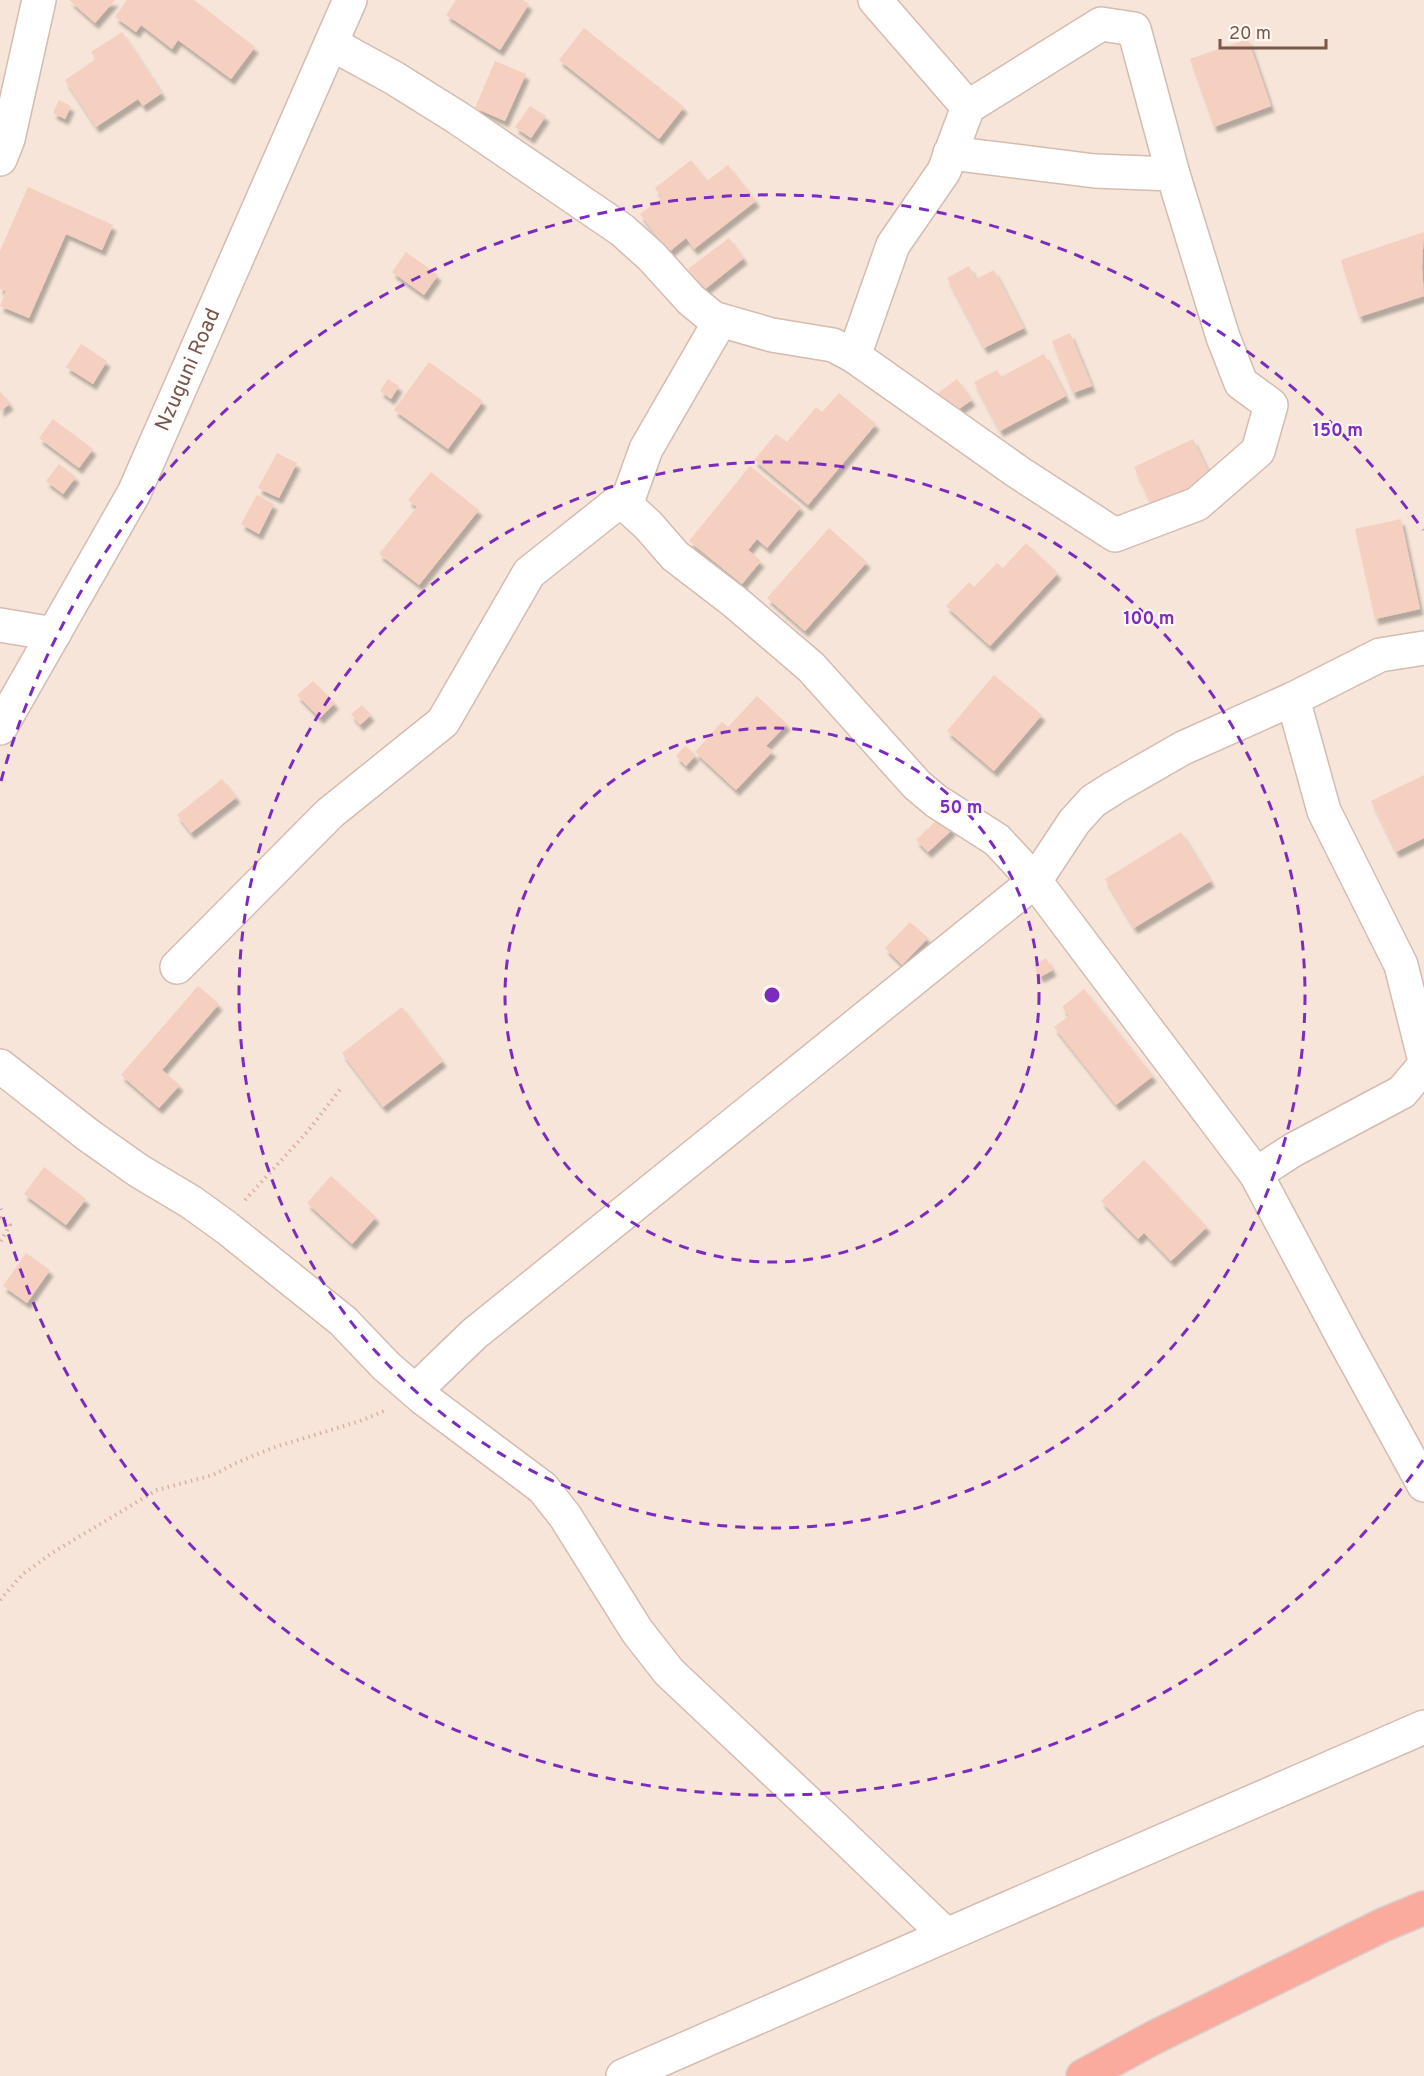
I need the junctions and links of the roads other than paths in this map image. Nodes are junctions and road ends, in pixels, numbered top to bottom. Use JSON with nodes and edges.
{"nodes":[{"id":1,"x":39,"y":0,"type":"edge"},
{"id":2,"x":350,"y":0,"type":"edge"},
{"id":3,"x":875,"y":0,"type":"edge"},
{"id":4,"x":332,"y":44,"type":"junction"},
{"id":5,"x":968,"y":107,"type":"junction"},
{"id":6,"x":950,"y":153,"type":"junction"},
{"id":7,"x":0,"y":159,"type":"edge"},
{"id":8,"x":1173,"y":174,"type":"junction"},
{"id":9,"x":720,"y":321,"type":"junction"},
{"id":10,"x":854,"y":356,"type":"junction"},
{"id":11,"x":626,"y":505,"type":"junction"},
{"id":12,"x":0,"y":625,"type":"edge"},
{"id":13,"x":54,"y":634,"type":"junction"},
{"id":14,"x":1424,"y":648,"type":"edge"},
{"id":15,"x":1293,"y":699,"type":"junction"},
{"id":16,"x":0,"y":728,"type":"edge"},
{"id":17,"x":1035,"y":881,"type":"junction"},
{"id":18,"x":177,"y":967,"type":"dead end"},
{"id":19,"x":1424,"y":1057,"type":"edge"},
{"id":20,"x":0,"y":1066,"type":"edge"},
{"id":21,"x":1424,"y":1066,"type":"edge"},
{"id":22,"x":1256,"y":1174,"type":"junction"},
{"id":23,"x":415,"y":1390,"type":"junction"},
{"id":24,"x":1424,"y":1485,"type":"edge"},
{"id":25,"x":1424,"y":1727,"type":"edge"},
{"id":26,"x":1424,"y":1908,"type":"edge"},
{"id":27,"x":946,"y":1935,"type":"junction"},
{"id":28,"x":623,"y":2076,"type":"edge"},
{"id":29,"x":1083,"y":2076,"type":"edge"}],
"edges":[{"from":1,"to":7,"type":"street"},
{"from":2,"to":4,"type":"street","name":"Nzuguni Road"},
{"from":3,"to":5,"type":"street"},
{"from":4,"to":9,"type":"street"},
{"from":4,"to":13,"type":"street","name":"Nzuguni Road"},
{"from":5,"to":6,"type":"street"},
{"from":5,"to":8,"type":"street"},
{"from":6,"to":8,"type":"street"},
{"from":6,"to":10,"type":"street"},
{"from":8,"to":10,"type":"street"},
{"from":9,"to":10,"type":"street"},
{"from":9,"to":11,"type":"street"},
{"from":11,"to":17,"type":"street"},
{"from":11,"to":18,"type":"street"},
{"from":12,"to":13,"type":"street"},
{"from":13,"to":16,"type":"street","name":"Nzuguni Road"},
{"from":14,"to":15,"type":"street"},
{"from":15,"to":17,"type":"street"},
{"from":15,"to":19,"type":"street"},
{"from":17,"to":22,"type":"street"},
{"from":17,"to":23,"type":"street"},
{"from":20,"to":23,"type":"street"},
{"from":21,"to":22,"type":"street"},
{"from":22,"to":24,"type":"street"},
{"from":23,"to":27,"type":"street"},
{"from":25,"to":27,"type":"street"},
{"from":26,"to":29,"type":"highway"},
{"from":27,"to":28,"type":"street"}]}
